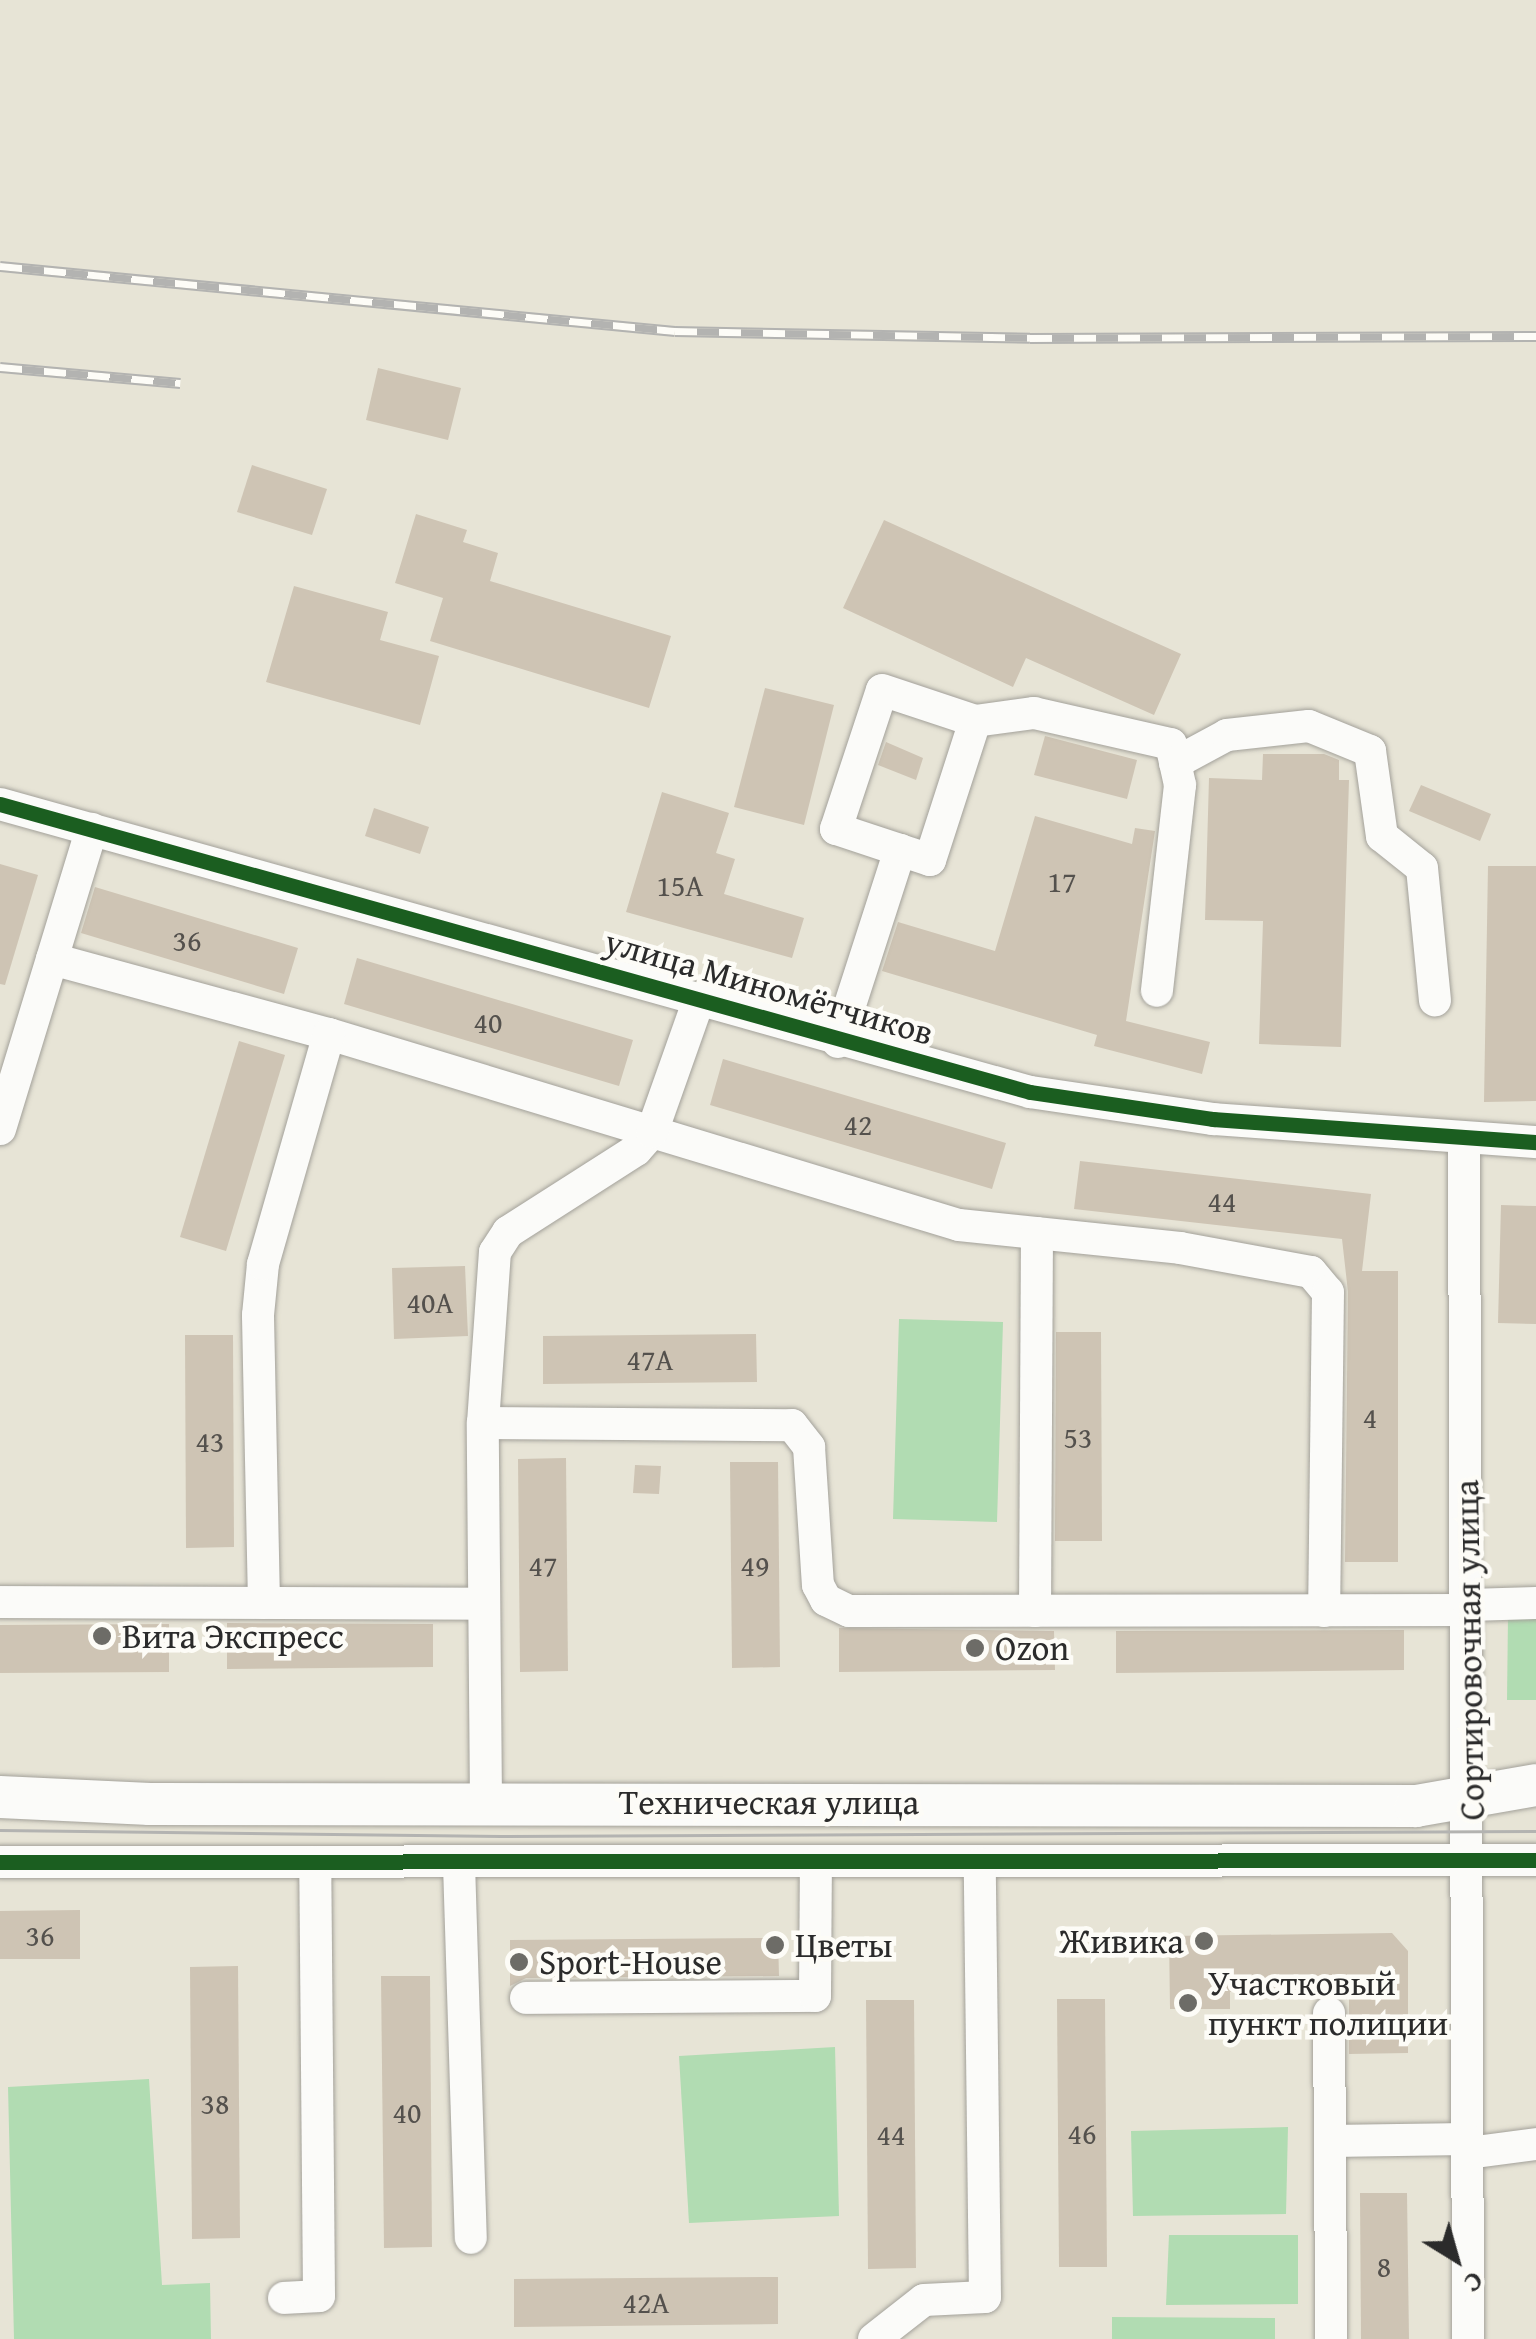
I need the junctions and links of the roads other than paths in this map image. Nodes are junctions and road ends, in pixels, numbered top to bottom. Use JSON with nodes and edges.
{"nodes":[{"id":1,"x":975,"y":721,"type":"junction"},
{"id":2,"x":1175,"y":763,"type":"junction"},
{"id":3,"x":0,"y":804,"type":"edge"},
{"id":4,"x":92,"y":829,"type":"junction"},
{"id":5,"x":900,"y":850,"type":"junction"},
{"id":6,"x":52,"y":959,"type":"junction"},
{"id":7,"x":1158,"y":991,"type":"dead end"},
{"id":8,"x":700,"y":999,"type":"junction"},
{"id":9,"x":1435,"y":1000,"type":"dead end"},
{"id":10,"x":329,"y":1034,"type":"junction"},
{"id":11,"x":838,"y":1042,"type":"junction"},
{"id":12,"x":0,"y":1130,"type":"edge"},
{"id":13,"x":652,"y":1132,"type":"junction"},
{"id":14,"x":1464,"y":1141,"type":"junction"},
{"id":15,"x":1536,"y":1142,"type":"edge"},
{"id":16,"x":1037,"y":1234,"type":"junction"},
{"id":17,"x":483,"y":1422,"type":"junction"},
{"id":18,"x":0,"y":1602,"type":"edge"},
{"id":19,"x":1536,"y":1603,"type":"edge"},
{"id":20,"x":264,"y":1604,"type":"junction"},
{"id":21,"x":477,"y":1604,"type":"dead end"},
{"id":22,"x":1469,"y":1608,"type":"junction"},
{"id":23,"x":1324,"y":1610,"type":"junction"},
{"id":24,"x":1035,"y":1611,"type":"junction"},
{"id":25,"x":1536,"y":1786,"type":"edge"},
{"id":26,"x":1471,"y":1796,"type":"junction"},
{"id":27,"x":0,"y":1797,"type":"edge"},
{"id":28,"x":486,"y":1802,"type":"junction"},
{"id":29,"x":1470,"y":1860,"type":"junction"},
{"id":30,"x":1536,"y":1860,"type":"edge"},
{"id":31,"x":0,"y":1862,"type":"edge"},
{"id":32,"x":315,"y":1862,"type":"junction"},
{"id":33,"x":459,"y":1864,"type":"junction"},
{"id":34,"x":816,"y":1864,"type":"junction"},
{"id":35,"x":980,"y":1864,"type":"junction"},
{"id":36,"x":526,"y":1998,"type":"dead end"},
{"id":37,"x":1329,"y":2013,"type":"dead end"},
{"id":38,"x":1330,"y":2141,"type":"junction"},
{"id":39,"x":1536,"y":2144,"type":"edge"},
{"id":40,"x":1467,"y":2146,"type":"junction"},
{"id":41,"x":471,"y":2238,"type":"dead end"},
{"id":42,"x":284,"y":2298,"type":"dead end"},
{"id":43,"x":874,"y":2339,"type":"edge"},
{"id":44,"x":1331,"y":2339,"type":"edge"},
{"id":45,"x":1468,"y":2339,"type":"edge"}],
"edges":[{"from":1,"to":2,"type":"street"},
{"from":1,"to":5,"type":"street"},
{"from":1,"to":5,"type":"street"},
{"from":2,"to":7,"type":"street"},
{"from":2,"to":9,"type":"street"},
{"from":3,"to":4,"type":"street","name":"улица Миномётчиков"},
{"from":4,"to":6,"type":"street"},
{"from":4,"to":8,"type":"street","name":"улица Миномётчиков"},
{"from":5,"to":11,"type":"street"},
{"from":6,"to":10,"type":"street"},
{"from":6,"to":12,"type":"street"},
{"from":8,"to":11,"type":"street","name":"улица Миномётчиков"},
{"from":8,"to":13,"type":"street"},
{"from":10,"to":13,"type":"street"},
{"from":10,"to":20,"type":"street"},
{"from":11,"to":14,"type":"street","name":"улица Миномётчиков"},
{"from":13,"to":16,"type":"street"},
{"from":13,"to":17,"type":"street"},
{"from":14,"to":15,"type":"street","name":"улица Миномётчиков"},
{"from":14,"to":22,"type":"street","name":"Сортировочная улица"},
{"from":16,"to":23,"type":"street"},
{"from":16,"to":24,"type":"street"},
{"from":17,"to":24,"type":"street"},
{"from":17,"to":28,"type":"street"},
{"from":18,"to":20,"type":"street"},
{"from":19,"to":22,"type":"street"},
{"from":20,"to":21,"type":"street"},
{"from":22,"to":23,"type":"street"},
{"from":22,"to":26,"type":"street","name":"Сортировочная улица"},
{"from":23,"to":24,"type":"street"},
{"from":25,"to":26,"type":"main road","name":"Техническая улица"},
{"from":26,"to":28,"type":"main road","name":"Техническая улица"},
{"from":26,"to":29,"type":"street","name":"Сортировочная улица"},
{"from":27,"to":28,"type":"main road","name":"Техническая улица"},
{"from":29,"to":30,"type":"street"},
{"from":29,"to":35,"type":"street"},
{"from":29,"to":40,"type":"street","name":"Сортировочная улица"},
{"from":31,"to":32,"type":"street"},
{"from":32,"to":33,"type":"street"},
{"from":32,"to":42,"type":"street"},
{"from":33,"to":34,"type":"street"},
{"from":33,"to":41,"type":"street"},
{"from":34,"to":35,"type":"street"},
{"from":34,"to":36,"type":"street"},
{"from":35,"to":43,"type":"street"},
{"from":37,"to":38,"type":"street"},
{"from":38,"to":40,"type":"street"},
{"from":38,"to":44,"type":"street"},
{"from":39,"to":40,"type":"street"},
{"from":40,"to":45,"type":"street","name":"Сортировочная улица"}]}
